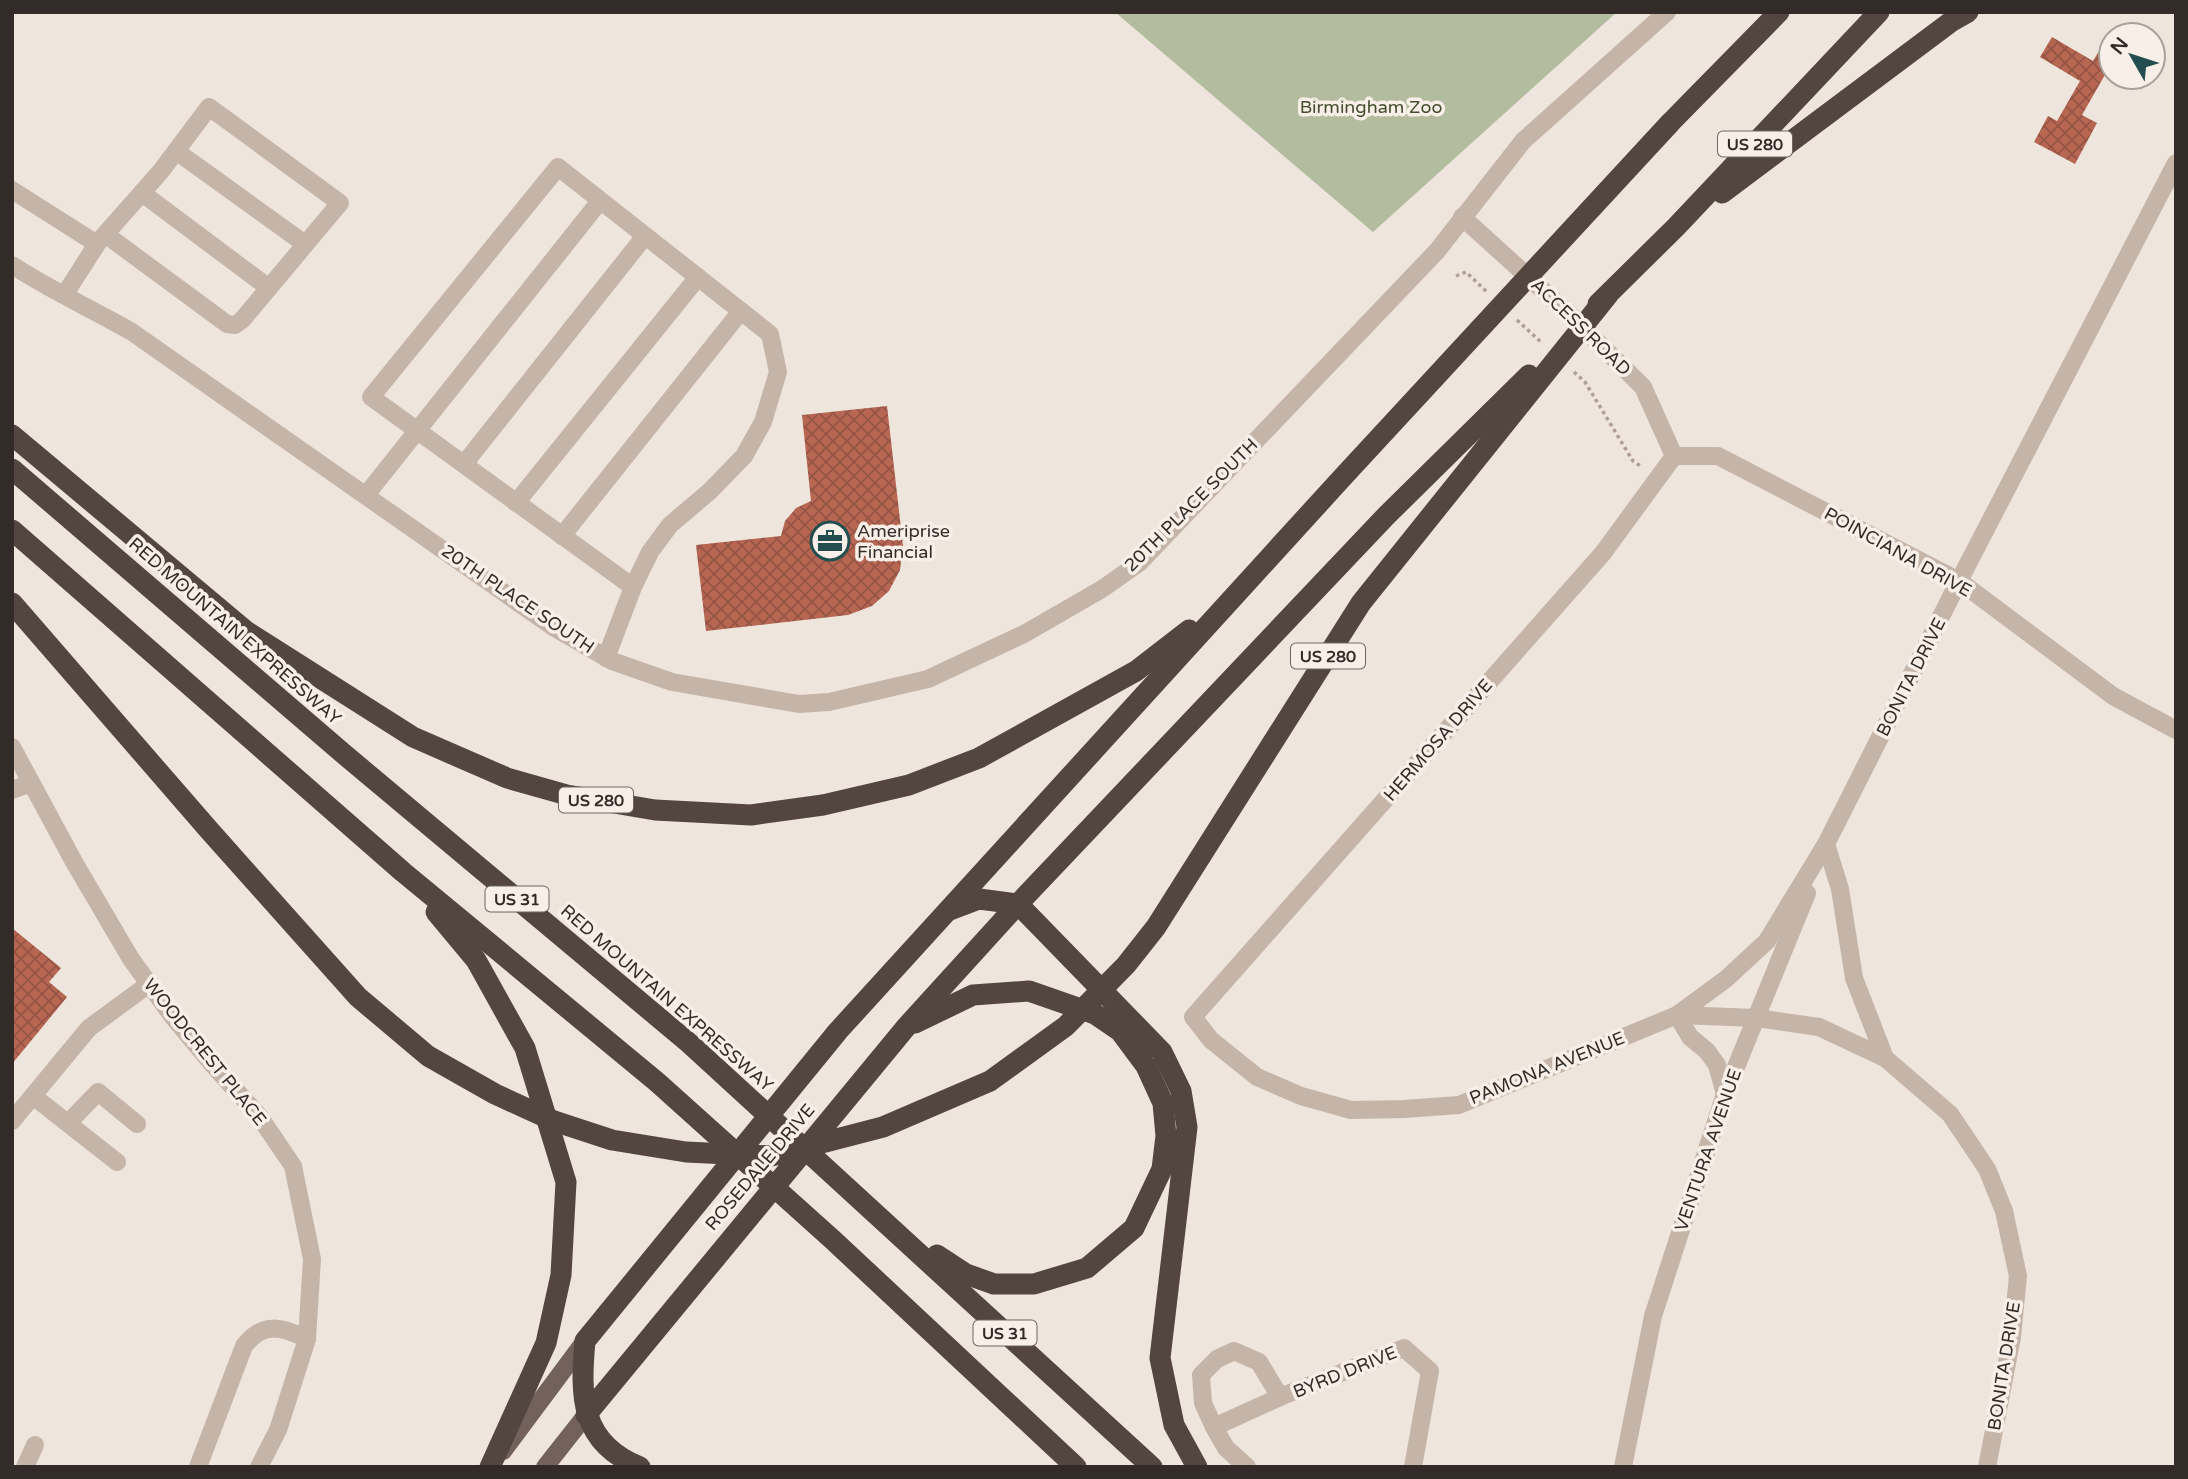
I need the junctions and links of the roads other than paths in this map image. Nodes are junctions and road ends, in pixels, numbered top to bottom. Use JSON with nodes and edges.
{"nodes":[{"id":1,"x":1667,"y":12,"type":"edge"},
{"id":2,"x":1763,"y":12,"type":"edge"},
{"id":3,"x":1779,"y":12,"type":"edge"},
{"id":4,"x":1879,"y":12,"type":"edge"},
{"id":5,"x":1968,"y":12,"type":"edge"},
{"id":6,"x":1671,"y":122,"type":"junction"},
{"id":7,"x":176,"y":151,"type":"junction"},
{"id":8,"x":2175,"y":169,"type":"edge"},
{"id":9,"x":12,"y":190,"type":"edge"},
{"id":10,"x":142,"y":193,"type":"junction"},
{"id":11,"x":600,"y":201,"type":"junction"},
{"id":12,"x":1462,"y":217,"type":"junction"},
{"id":13,"x":1676,"y":228,"type":"junction"},
{"id":14,"x":645,"y":236,"type":"junction"},
{"id":15,"x":101,"y":239,"type":"junction"},
{"id":16,"x":305,"y":244,"type":"junction"},
{"id":17,"x":12,"y":265,"type":"edge"},
{"id":18,"x":698,"y":277,"type":"junction"},
{"id":19,"x":269,"y":288,"type":"junction"},
{"id":20,"x":65,"y":294,"type":"junction"},
{"id":21,"x":741,"y":311,"type":"junction"},
{"id":22,"x":1517,"y":396,"type":"junction"},
{"id":23,"x":417,"y":430,"type":"junction"},
{"id":24,"x":12,"y":435,"type":"edge"},
{"id":25,"x":1674,"y":456,"type":"junction"},
{"id":26,"x":464,"y":464,"type":"junction"},
{"id":27,"x":12,"y":468,"type":"edge"},
{"id":28,"x":366,"y":495,"type":"junction"},
{"id":29,"x":516,"y":503,"type":"junction"},
{"id":30,"x":12,"y":530,"type":"edge"},
{"id":31,"x":562,"y":536,"type":"junction"},
{"id":32,"x":1959,"y":582,"type":"junction"},
{"id":33,"x":633,"y":587,"type":"junction"},
{"id":34,"x":1235,"y":595,"type":"junction"},
{"id":35,"x":12,"y":603,"type":"edge"},
{"id":36,"x":606,"y":658,"type":"junction"},
{"id":37,"x":2176,"y":730,"type":"edge"},
{"id":38,"x":12,"y":747,"type":"edge"},
{"id":39,"x":31,"y":783,"type":"junction"},
{"id":40,"x":12,"y":790,"type":"edge"},
{"id":41,"x":1826,"y":844,"type":"junction"},
{"id":42,"x":403,"y":873,"type":"junction"},
{"id":43,"x":1018,"y":905,"type":"junction"},
{"id":44,"x":944,"y":913,"type":"junction"},
{"id":45,"x":149,"y":984,"type":"junction"},
{"id":46,"x":1677,"y":1015,"type":"junction"},
{"id":47,"x":1193,"y":1017,"type":"joint"},
{"id":48,"x":1757,"y":1018,"type":"junction"},
{"id":49,"x":906,"y":1026,"type":"junction"},
{"id":50,"x":1885,"y":1058,"type":"junction"},
{"id":51,"x":1724,"y":1094,"type":"junction"},
{"id":52,"x":33,"y":1096,"type":"junction"},
{"id":53,"x":12,"y":1121,"type":"edge"},
{"id":54,"x":68,"y":1123,"type":"junction"},
{"id":55,"x":137,"y":1124,"type":"dead end"},
{"id":56,"x":117,"y":1162,"type":"dead end"},
{"id":57,"x":883,"y":1219,"type":"junction"},
{"id":58,"x":307,"y":1339,"type":"junction"},
{"id":59,"x":585,"y":1341,"type":"junction"},
{"id":60,"x":1280,"y":1397,"type":"junction"},
{"id":61,"x":586,"y":1415,"type":"junction"},
{"id":62,"x":1214,"y":1427,"type":"junction"},
{"id":63,"x":278,"y":1430,"type":"junction"},
{"id":64,"x":35,"y":1445,"type":"dead end"},
{"id":65,"x":637,"y":1466,"type":"edge"},
{"id":66,"x":25,"y":1467,"type":"edge"},
{"id":67,"x":198,"y":1467,"type":"edge"},
{"id":68,"x":259,"y":1467,"type":"edge"},
{"id":69,"x":268,"y":1467,"type":"edge"},
{"id":70,"x":490,"y":1467,"type":"edge"},
{"id":71,"x":545,"y":1467,"type":"edge"},
{"id":72,"x":1076,"y":1467,"type":"edge"},
{"id":73,"x":1152,"y":1467,"type":"edge"},
{"id":74,"x":1197,"y":1467,"type":"edge"},
{"id":75,"x":1247,"y":1467,"type":"edge"},
{"id":76,"x":1413,"y":1467,"type":"edge"},
{"id":77,"x":1623,"y":1467,"type":"edge"},
{"id":78,"x":1987,"y":1467,"type":"edge"}],
"edges":[{"from":1,"to":12,"type":"street","name":"20TH PLACE SOUTH"},
{"from":2,"to":6,"type":"highway"},
{"from":3,"to":6,"type":"highway","number":"US 280"},
{"from":4,"to":13,"type":"highway","number":"US 280"},
{"from":5,"to":13,"type":"highway"},
{"from":6,"to":34,"type":"highway","number":"US 280"},
{"from":7,"to":10,"type":"street"},
{"from":7,"to":16,"type":"street"},
{"from":7,"to":16,"type":"street"},
{"from":8,"to":32,"type":"street","name":"BONITA DRIVE"},
{"from":9,"to":15,"type":"street"},
{"from":10,"to":15,"type":"street"},
{"from":10,"to":19,"type":"street"},
{"from":11,"to":14,"type":"street"},
{"from":11,"to":23,"type":"street"},
{"from":11,"to":23,"type":"street"},
{"from":12,"to":25,"type":"street","name":"ACCESS ROAD"},
{"from":12,"to":36,"type":"street","name":"20TH PLACE SOUTH"},
{"from":13,"to":22,"type":"highway","number":"US 280"},
{"from":14,"to":18,"type":"street"},
{"from":14,"to":26,"type":"street"},
{"from":15,"to":19,"type":"street"},
{"from":15,"to":20,"type":"street"},
{"from":16,"to":19,"type":"street"},
{"from":17,"to":20,"type":"street","name":"20TH PLACE SOUTH"},
{"from":18,"to":21,"type":"street"},
{"from":18,"to":29,"type":"street"},
{"from":20,"to":28,"type":"street","name":"20TH PLACE SOUTH"},
{"from":21,"to":31,"type":"street"},
{"from":21,"to":33,"type":"street"},
{"from":22,"to":35,"type":"highway","number":"US 280"},
{"from":22,"to":43,"type":"highway","name":"ROSEDALE DRIVE"},
{"from":23,"to":26,"type":"street"},
{"from":23,"to":28,"type":"street"},
{"from":24,"to":34,"type":"highway","number":"US 280"},
{"from":25,"to":32,"type":"street","name":"POINCIANA DRIVE"},
{"from":25,"to":47,"type":"street","name":"HERMOSA DRIVE"},
{"from":26,"to":29,"type":"street"},
{"from":27,"to":57,"type":"highway","name":"RED MOUNTAIN EXPRESSWAY","number":"US 31"},
{"from":28,"to":36,"type":"street","name":"20TH PLACE SOUTH"},
{"from":29,"to":31,"type":"street"},
{"from":30,"to":42,"type":"highway","number":"US 31"},
{"from":31,"to":33,"type":"street"},
{"from":32,"to":37,"type":"street","name":"POINCIANA DRIVE"},
{"from":32,"to":41,"type":"street","name":"BONITA DRIVE"},
{"from":33,"to":36,"type":"street"},
{"from":34,"to":44,"type":"highway","name":"ROSEDALE DRIVE"},
{"from":38,"to":39,"type":"street","name":"WOODCREST PLACE"},
{"from":39,"to":40,"type":"street"},
{"from":39,"to":45,"type":"street","name":"WOODCREST PLACE"},
{"from":41,"to":46,"type":"street","name":"PAMONA AVENUE"},
{"from":41,"to":48,"type":"street","name":"VENTURA AVENUE"},
{"from":41,"to":50,"type":"street","name":"BONITA DRIVE"},
{"from":42,"to":70,"type":"highway"},
{"from":42,"to":72,"type":"highway","number":"US 31"},
{"from":43,"to":44,"type":"highway"},
{"from":43,"to":49,"type":"highway","name":"ROSEDALE DRIVE"},
{"from":43,"to":74,"type":"highway"},
{"from":44,"to":59,"type":"highway","name":"ROSEDALE DRIVE"},
{"from":45,"to":52,"type":"street"},
{"from":45,"to":58,"type":"street","name":"WOODCREST PLACE"},
{"from":46,"to":47,"type":"street","name":"PAMONA AVENUE"},
{"from":46,"to":48,"type":"street","name":"PAMONA AVENUE"},
{"from":46,"to":51,"type":"street"},
{"from":48,"to":50,"type":"street","name":"BONITA DRIVE"},
{"from":48,"to":51,"type":"street","name":"VENTURA AVENUE"},
{"from":49,"to":57,"type":"highway"},
{"from":49,"to":61,"type":"highway","name":"ROSEDALE DRIVE"},
{"from":50,"to":78,"type":"street","name":"BONITA DRIVE"},
{"from":51,"to":77,"type":"street","name":"VENTURA AVENUE"},
{"from":52,"to":53,"type":"street"},
{"from":52,"to":54,"type":"street"},
{"from":54,"to":55,"type":"street"},
{"from":54,"to":56,"type":"street"},
{"from":57,"to":73,"type":"highway","name":"RED MOUNTAIN EXPRESSWAY","number":"US 31"},
{"from":58,"to":63,"type":"street","name":"WOODCREST PLACE"},
{"from":58,"to":67,"type":"street"},
{"from":59,"to":61,"type":"highway"},
{"from":59,"to":70,"type":"main road","name":"ROSEDALE DRIVE"},
{"from":60,"to":62,"type":"street","name":"BYRD DRIVE"},
{"from":60,"to":62,"type":"street","name":"BYRD DRIVE"},
{"from":60,"to":76,"type":"street","name":"BYRD DRIVE"},
{"from":61,"to":65,"type":"highway"},
{"from":61,"to":71,"type":"main road","name":"ROSEDALE DRIVE"},
{"from":62,"to":75,"type":"street"},
{"from":63,"to":68,"type":"street"},
{"from":63,"to":69,"type":"street"},
{"from":64,"to":66,"type":"street"}]}
